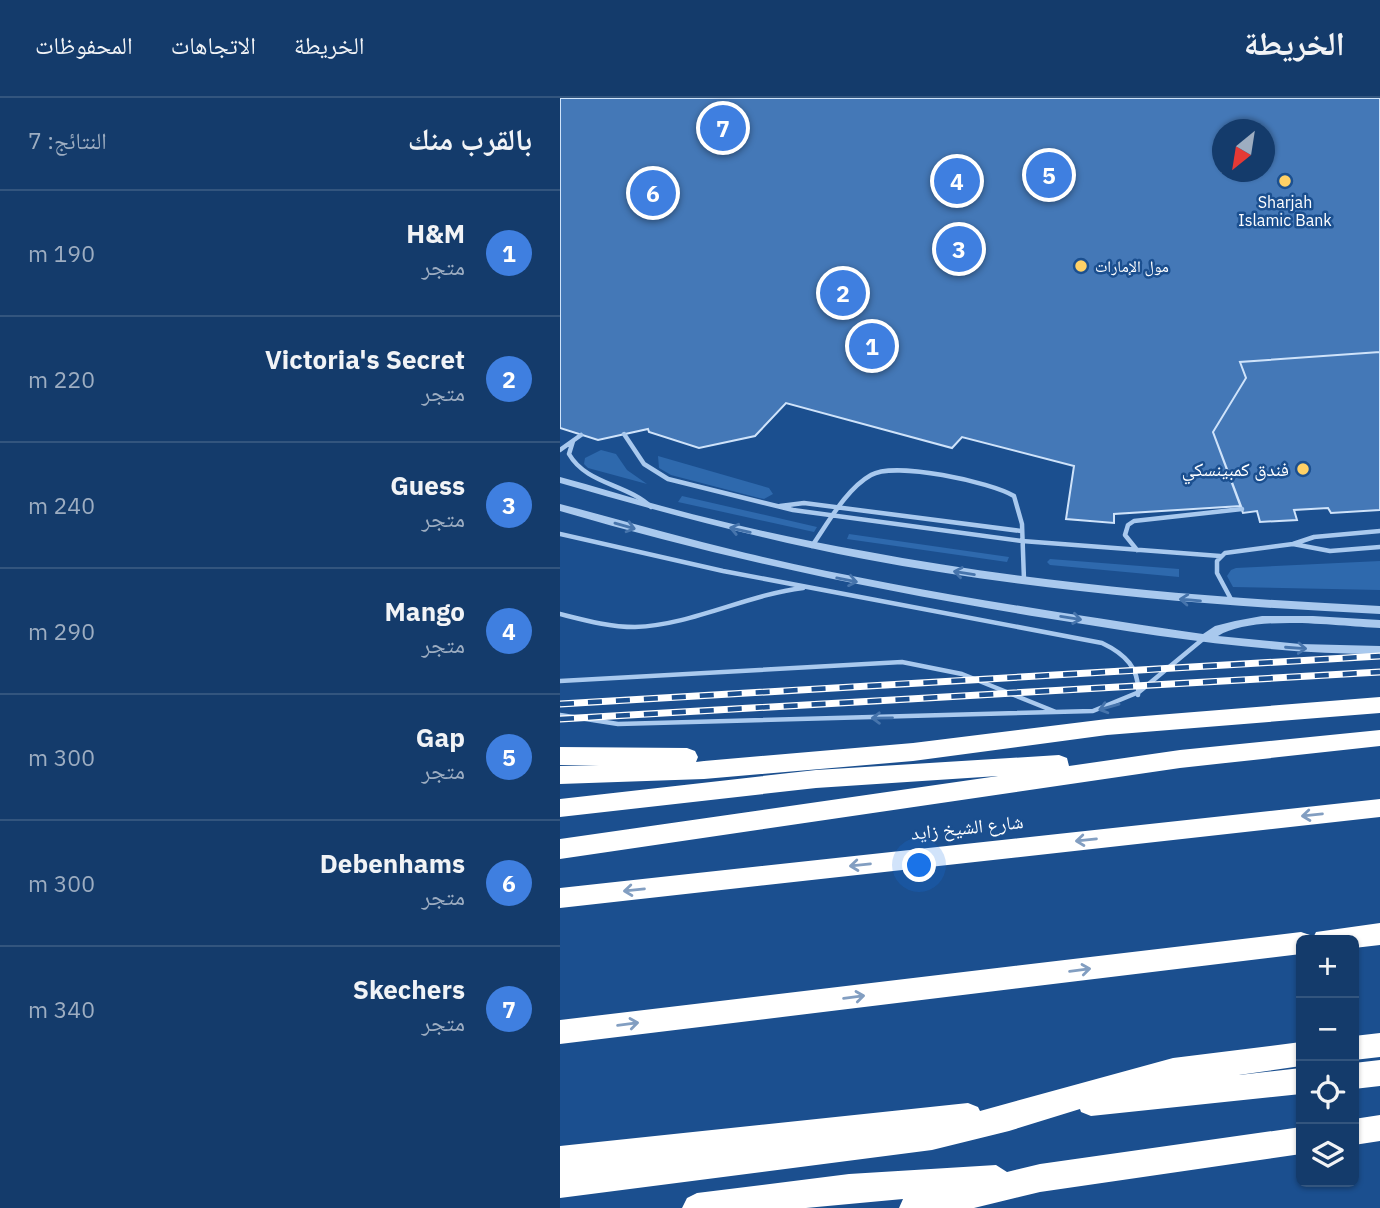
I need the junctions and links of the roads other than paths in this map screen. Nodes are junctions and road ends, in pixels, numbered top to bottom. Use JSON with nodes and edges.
{"nodes":[{"id":1,"x":624,"y":434,"type":"dead end"},
{"id":2,"x":581,"y":435,"type":"dead end"},
{"id":3,"x":572,"y":442,"type":"junction"},
{"id":4,"x":560,"y":450,"type":"edge"},
{"id":5,"x":560,"y":480,"type":"edge"},
{"id":6,"x":780,"y":506,"type":"junction"},
{"id":7,"x":560,"y":507,"type":"edge"},
{"id":8,"x":651,"y":507,"type":"junction"},
{"id":9,"x":841,"y":508,"type":"junction"},
{"id":10,"x":1242,"y":509,"type":"dead end"},
{"id":11,"x":834,"y":516,"type":"junction"},
{"id":12,"x":1021,"y":531,"type":"junction"},
{"id":13,"x":1380,"y":531,"type":"edge"},
{"id":14,"x":560,"y":534,"type":"edge"},
{"id":15,"x":1022,"y":541,"type":"junction"},
{"id":16,"x":1293,"y":544,"type":"junction"},
{"id":17,"x":812,"y":546,"type":"junction"},
{"id":18,"x":1380,"y":547,"type":"edge"},
{"id":19,"x":1137,"y":550,"type":"junction"},
{"id":20,"x":1220,"y":556,"type":"junction"},
{"id":21,"x":1024,"y":582,"type":"junction"},
{"id":22,"x":810,"y":587,"type":"junction"},
{"id":23,"x":1233,"y":604,"type":"junction"},
{"id":24,"x":1380,"y":610,"type":"edge"},
{"id":25,"x":560,"y":614,"type":"edge"},
{"id":26,"x":1380,"y":624,"type":"edge"},
{"id":27,"x":1203,"y":639,"type":"junction"},
{"id":28,"x":1380,"y":650,"type":"edge"},
{"id":29,"x":560,"y":681,"type":"edge"},
{"id":30,"x":1138,"y":695,"type":"junction"},
{"id":31,"x":1380,"y":705,"type":"edge"},
{"id":32,"x":1059,"y":713,"type":"junction"},
{"id":33,"x":560,"y":715,"type":"edge"},
{"id":34,"x":1371,"y":739,"type":"edge"},
{"id":35,"x":914,"y":752,"type":"junction"},
{"id":36,"x":560,"y":756,"type":"edge"},
{"id":37,"x":1180,"y":759,"type":"junction"},
{"id":38,"x":560,"y":775,"type":"edge"},
{"id":39,"x":560,"y":808,"type":"edge"},
{"id":40,"x":1380,"y":808,"type":"edge"},
{"id":41,"x":560,"y":849,"type":"edge"},
{"id":42,"x":560,"y":898,"type":"edge"},
{"id":43,"x":1380,"y":934,"type":"edge"},
{"id":44,"x":1359,"y":936,"type":"edge"},
{"id":45,"x":1296,"y":944,"type":"edge"},
{"id":46,"x":560,"y":1032,"type":"edge"},
{"id":47,"x":1380,"y":1045,"type":"edge"},
{"id":48,"x":1359,"y":1047,"type":"edge"},
{"id":49,"x":1296,"y":1055,"type":"edge"},
{"id":50,"x":1380,"y":1073,"type":"edge"},
{"id":51,"x":1359,"y":1075,"type":"edge"},
{"id":52,"x":1296,"y":1082,"type":"edge"},
{"id":53,"x":1046,"y":1107,"type":"junction"},
{"id":54,"x":1380,"y":1128,"type":"edge"},
{"id":55,"x":1359,"y":1131,"type":"edge"},
{"id":56,"x":1296,"y":1141,"type":"edge"},
{"id":57,"x":560,"y":1160,"type":"edge"},
{"id":58,"x":1040,"y":1178,"type":"junction"},
{"id":59,"x":560,"y":1184,"type":"edge"},
{"id":60,"x":697,"y":1208,"type":"edge"},
{"id":61,"x":914,"y":1208,"type":"edge"}],
"edges":[{"from":1,"to":6,"type":"lane"},
{"from":2,"to":3,"type":"lane"},
{"from":3,"to":4,"type":"lane"},
{"from":3,"to":8,"type":"lane"},
{"from":5,"to":8,"type":"street"},
{"from":6,"to":9,"type":"lane"},
{"from":6,"to":11,"type":"lane"},
{"from":7,"to":27,"type":"street","one_way":true},
{"from":17,"to":8,"type":"street","one_way":true},
{"from":9,"to":11,"type":"lane"},
{"from":9,"to":12,"type":"lane"},
{"from":9,"to":12,"type":"lane"},
{"from":10,"to":19,"type":"lane"},
{"from":11,"to":15,"type":"lane"},
{"from":11,"to":17,"type":"lane"},
{"from":12,"to":15,"type":"lane"},
{"from":13,"to":16,"type":"lane"},
{"from":14,"to":22,"type":"lane"},
{"from":15,"to":19,"type":"lane"},
{"from":15,"to":21,"type":"lane"},
{"from":16,"to":18,"type":"lane"},
{"from":16,"to":20,"type":"lane"},
{"from":21,"to":17,"type":"street","one_way":true},
{"from":19,"to":20,"type":"lane"},
{"from":20,"to":23,"type":"lane"},
{"from":23,"to":21,"type":"street","one_way":true},
{"from":22,"to":25,"type":"lane"},
{"from":22,"to":30,"type":"lane"},
{"from":23,"to":24,"type":"street"},
{"from":26,"to":27,"type":"street"},
{"from":27,"to":28,"type":"street","one_way":true},
{"from":27,"to":30,"type":"lane"},
{"from":29,"to":32,"type":"lane"},
{"from":30,"to":32,"type":"lane","one_way":true},
{"from":31,"to":35,"type":"highway"},
{"from":32,"to":33,"type":"lane","one_way":true},
{"from":34,"to":37,"type":"highway"},
{"from":35,"to":36,"type":"highway"},
{"from":35,"to":38,"type":"highway"},
{"from":37,"to":39,"type":"highway"},
{"from":37,"to":41,"type":"highway"},
{"from":40,"to":42,"type":"highway","name":"شارع الشيخ زايد","one_way":true},
{"from":43,"to":44,"type":"highway"},
{"from":46,"to":45,"type":"highway","one_way":true},
{"from":47,"to":48,"type":"highway"},
{"from":49,"to":53,"type":"highway"},
{"from":50,"to":51,"type":"highway"},
{"from":52,"to":53,"type":"highway"},
{"from":53,"to":57,"type":"highway"},
{"from":53,"to":59,"type":"highway"},
{"from":54,"to":55,"type":"highway"},
{"from":56,"to":58,"type":"highway"},
{"from":58,"to":60,"type":"highway"},
{"from":58,"to":61,"type":"highway"}]}
